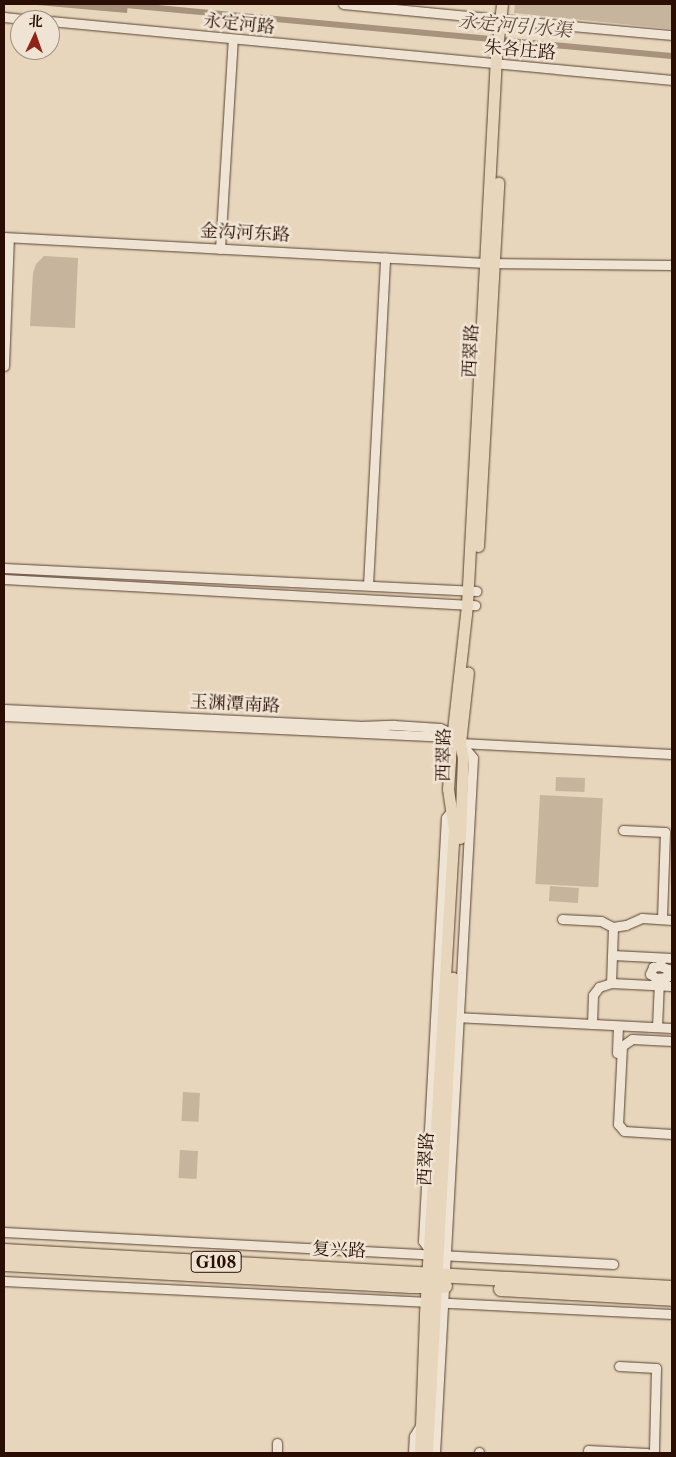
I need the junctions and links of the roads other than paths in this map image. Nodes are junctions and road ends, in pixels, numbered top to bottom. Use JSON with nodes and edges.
{"nodes":[{"id":1,"x":343,"y":4,"type":"edge"},
{"id":2,"x":503,"y":4,"type":"edge"},
{"id":3,"x":502,"y":22,"type":"junction"},
{"id":4,"x":60,"y":23,"type":"edge"},
{"id":5,"x":672,"y":35,"type":"edge"},
{"id":6,"x":233,"y":39,"type":"junction"},
{"id":7,"x":365,"y":52,"type":"joint"},
{"id":8,"x":499,"y":61,"type":"junction"},
{"id":9,"x":672,"y":80,"type":"edge"},
{"id":10,"x":6,"y":238,"type":"edge"},
{"id":11,"x":220,"y":249,"type":"junction"},
{"id":12,"x":385,"y":257,"type":"junction"},
{"id":13,"x":490,"y":263,"type":"junction"},
{"id":14,"x":672,"y":265,"type":"edge"},
{"id":15,"x":4,"y":366,"type":"edge"},
{"id":16,"x":4,"y":568,"type":"edge"},
{"id":17,"x":4,"y":579,"type":"edge"},
{"id":18,"x":368,"y":585,"type":"junction"},
{"id":19,"x":472,"y":591,"type":"junction"},
{"id":20,"x":471,"y":605,"type":"junction"},
{"id":21,"x":4,"y":709,"type":"edge"},
{"id":22,"x":4,"y":716,"type":"edge"},
{"id":23,"x":455,"y":739,"type":"junction"},
{"id":24,"x":672,"y":754,"type":"edge"},
{"id":25,"x":451,"y":811,"type":"junction"},
{"id":26,"x":623,"y":830,"type":"dead end"},
{"id":27,"x":562,"y":919,"type":"dead end"},
{"id":28,"x":662,"y":919,"type":"junction"},
{"id":29,"x":672,"y":920,"type":"edge"},
{"id":30,"x":613,"y":927,"type":"junction"},
{"id":31,"x":612,"y":955,"type":"junction"},
{"id":32,"x":672,"y":958,"type":"edge"},
{"id":33,"x":660,"y":962,"type":"junction"},
{"id":34,"x":659,"y":982,"type":"junction"},
{"id":35,"x":611,"y":983,"type":"junction"},
{"id":36,"x":672,"y":986,"type":"edge"},
{"id":37,"x":451,"y":1017,"type":"junction"},
{"id":38,"x":592,"y":1024,"type":"junction"},
{"id":39,"x":618,"y":1026,"type":"junction"},
{"id":40,"x":657,"y":1028,"type":"junction"},
{"id":41,"x":672,"y":1028,"type":"edge"},
{"id":42,"x":672,"y":1041,"type":"edge"},
{"id":43,"x":615,"y":1086,"type":"dead end"},
{"id":44,"x":672,"y":1134,"type":"edge"},
{"id":45,"x":4,"y":1232,"type":"edge"},
{"id":46,"x":4,"y":1251,"type":"edge"},
{"id":47,"x":436,"y":1254,"type":"junction"},
{"id":48,"x":4,"y":1264,"type":"edge"},
{"id":49,"x":613,"y":1264,"type":"dead end"},
{"id":50,"x":4,"y":1281,"type":"edge"},
{"id":51,"x":437,"y":1281,"type":"junction"},
{"id":52,"x":672,"y":1288,"type":"edge"},
{"id":53,"x":672,"y":1299,"type":"edge"},
{"id":54,"x":435,"y":1302,"type":"junction"},
{"id":55,"x":672,"y":1314,"type":"edge"},
{"id":56,"x":619,"y":1366,"type":"dead end"},
{"id":57,"x":420,"y":1426,"type":"junction"},
{"id":58,"x":277,"y":1443,"type":"dead end"},
{"id":59,"x":588,"y":1450,"type":"dead end"},
{"id":60,"x":276,"y":1453,"type":"edge"},
{"id":61,"x":413,"y":1453,"type":"edge"},
{"id":62,"x":420,"y":1453,"type":"edge"},
{"id":63,"x":427,"y":1453,"type":"edge"},
{"id":64,"x":435,"y":1453,"type":"edge"},
{"id":65,"x":653,"y":1453,"type":"edge"}],
"edges":[{"from":1,"to":3,"type":"street"},
{"from":2,"to":3,"type":"main road"},
{"from":3,"to":5,"type":"street"},
{"from":3,"to":8,"type":"main road","name":"西翠路"},
{"from":4,"to":6,"type":"street","name":"永定河路"},
{"from":6,"to":7,"type":"street","name":"永定河路"},
{"from":6,"to":11,"type":"street"},
{"from":7,"to":8,"type":"street","name":"朱各庄路"},
{"from":8,"to":9,"type":"street","name":"朱各庄路"},
{"from":8,"to":13,"type":"main road","name":"西翠路"},
{"from":10,"to":11,"type":"street","name":"金沟河东路"},
{"from":10,"to":15,"type":"street"},
{"from":11,"to":12,"type":"street","name":"金沟河东路"},
{"from":12,"to":13,"type":"street","name":"金沟河东路"},
{"from":12,"to":18,"type":"street"},
{"from":13,"to":14,"type":"street","name":"金沟河东路"},
{"from":13,"to":19,"type":"main road","name":"西翠路"},
{"from":16,"to":18,"type":"street"},
{"from":17,"to":20,"type":"street"},
{"from":18,"to":19,"type":"street"},
{"from":19,"to":20,"type":"main road","name":"西翠路"},
{"from":20,"to":23,"type":"main road","name":"西翠路"},
{"from":21,"to":23,"type":"street","name":"玉渊潭南路"},
{"from":22,"to":23,"type":"street","name":"玉渊潭南路"},
{"from":23,"to":24,"type":"street","name":"玉渊潭南路"},
{"from":23,"to":25,"type":"main road","name":"西翠路"},
{"from":23,"to":37,"type":"main road","name":"西翠路"},
{"from":25,"to":37,"type":"main road","name":"西翠路"},
{"from":25,"to":47,"type":"street"},
{"from":26,"to":28,"type":"street"},
{"from":27,"to":30,"type":"street"},
{"from":28,"to":29,"type":"street"},
{"from":28,"to":30,"type":"street"},
{"from":30,"to":31,"type":"street"},
{"from":31,"to":33,"type":"street"},
{"from":31,"to":35,"type":"street"},
{"from":32,"to":33,"type":"street"},
{"from":33,"to":34,"type":"street"},
{"from":34,"to":35,"type":"street"},
{"from":34,"to":36,"type":"street"},
{"from":34,"to":40,"type":"street"},
{"from":35,"to":38,"type":"street"},
{"from":37,"to":38,"type":"street"},
{"from":37,"to":47,"type":"main road","name":"西翠路"},
{"from":37,"to":47,"type":"street"},
{"from":38,"to":39,"type":"street"},
{"from":39,"to":40,"type":"street"},
{"from":39,"to":43,"type":"street"},
{"from":40,"to":41,"type":"street"},
{"from":42,"to":44,"type":"street"},
{"from":45,"to":47,"type":"street","name":"复兴路"},
{"from":46,"to":51,"type":"highway","name":"复兴路","number":"G108"},
{"from":47,"to":49,"type":"street","name":"复兴路"},
{"from":47,"to":51,"type":"main road","name":"西翠路"},
{"from":48,"to":51,"type":"highway","name":"复兴路","number":"G108"},
{"from":50,"to":54,"type":"street"},
{"from":51,"to":52,"type":"highway","name":"复兴路","number":"G108"},
{"from":51,"to":53,"type":"highway","name":"复兴路","number":"G108"},
{"from":51,"to":54,"type":"main road","name":"西翠路"},
{"from":51,"to":54,"type":"street"},
{"from":54,"to":55,"type":"street"},
{"from":54,"to":57,"type":"main road","name":"西翠路"},
{"from":54,"to":63,"type":"main road","name":"西翠路"},
{"from":54,"to":64,"type":"street"},
{"from":56,"to":65,"type":"street"},
{"from":57,"to":61,"type":"street"},
{"from":57,"to":62,"type":"main road","name":"西翠路"},
{"from":58,"to":60,"type":"street"},
{"from":59,"to":65,"type":"street"}]}
